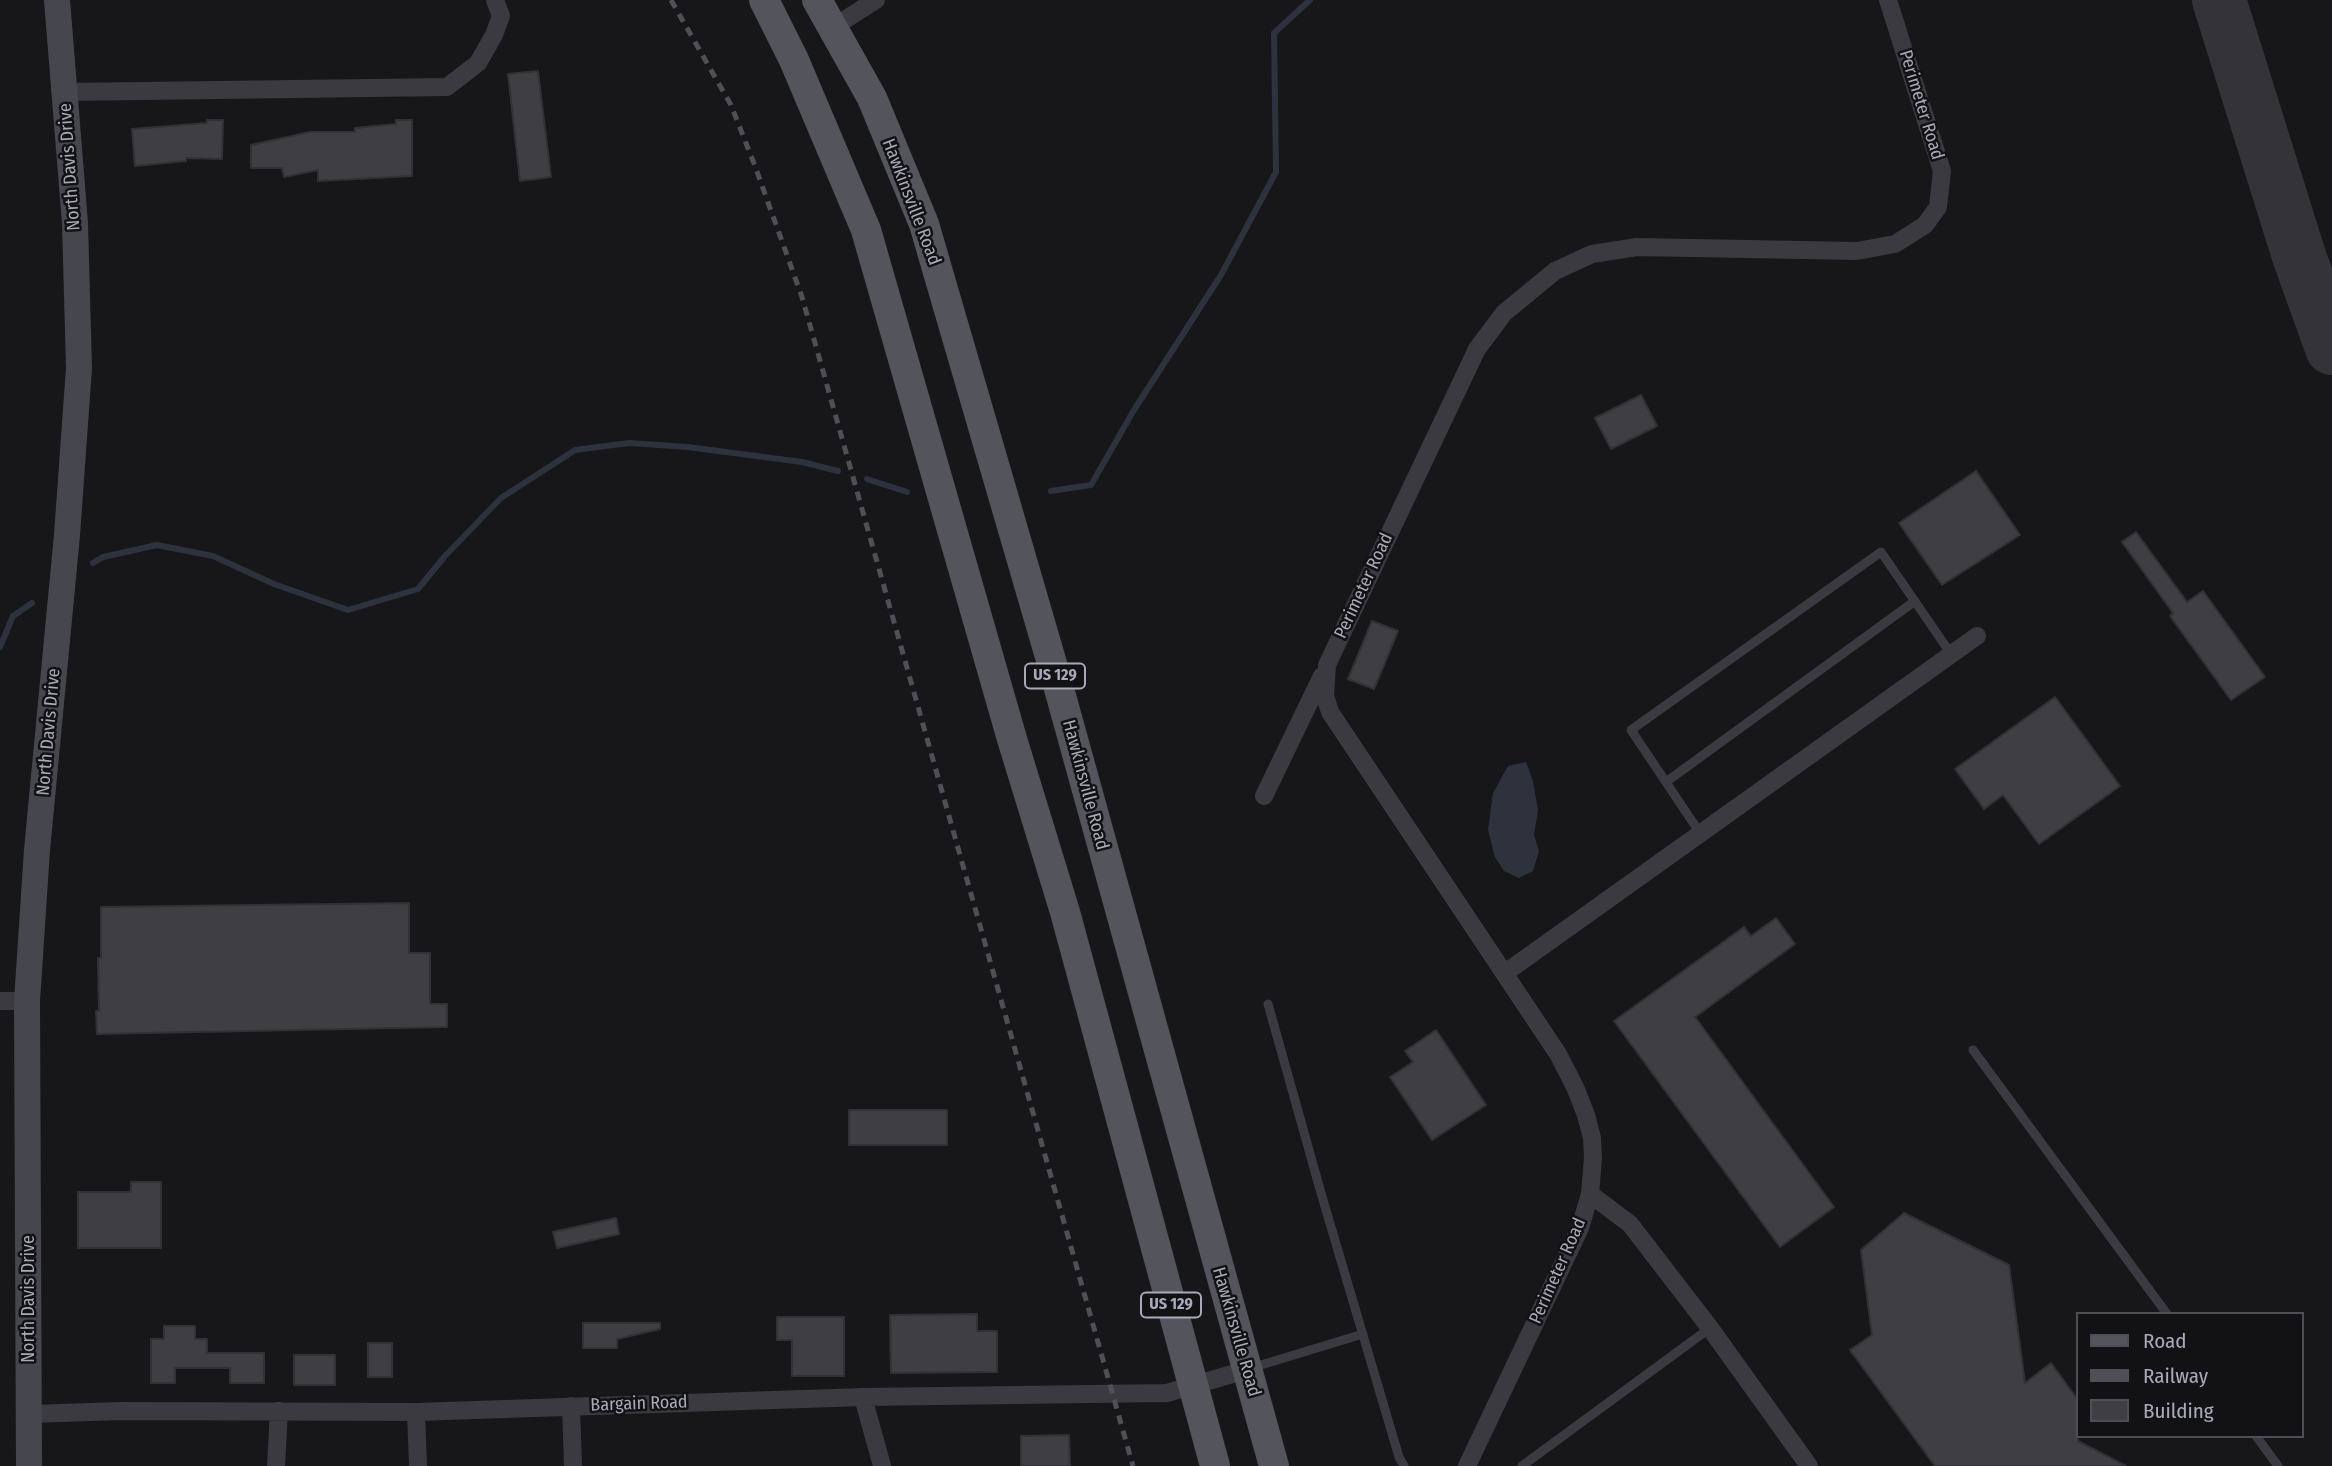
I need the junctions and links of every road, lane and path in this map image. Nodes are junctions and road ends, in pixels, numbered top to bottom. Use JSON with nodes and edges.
{"nodes":[{"id":1,"x":57,"y":0,"type":"edge"},
{"id":2,"x":495,"y":0,"type":"edge"},
{"id":3,"x":764,"y":0,"type":"edge"},
{"id":4,"x":817,"y":0,"type":"edge"},
{"id":5,"x":876,"y":0,"type":"edge"},
{"id":6,"x":1888,"y":0,"type":"edge"},
{"id":7,"x":832,"y":28,"type":"junction"},
{"id":8,"x":64,"y":92,"type":"junction"},
{"id":9,"x":1915,"y":601,"type":"junction"},
{"id":10,"x":1977,"y":636,"type":"dead end"},
{"id":11,"x":1951,"y":654,"type":"junction"},
{"id":12,"x":1327,"y":665,"type":"junction"},
{"id":13,"x":1666,"y":782,"type":"junction"},
{"id":14,"x":1264,"y":796,"type":"dead end"},
{"id":15,"x":1700,"y":833,"type":"junction"},
{"id":16,"x":1505,"y":973,"type":"junction"},
{"id":17,"x":0,"y":1001,"type":"edge"},
{"id":18,"x":27,"y":1001,"type":"junction"},
{"id":19,"x":1268,"y":1004,"type":"dead end"},
{"id":20,"x":1973,"y":1049,"type":"dead end"},
{"id":21,"x":1590,"y":1194,"type":"junction"},
{"id":22,"x":2166,"y":1312,"type":"edge"},
{"id":23,"x":1710,"y":1328,"type":"junction"},
{"id":24,"x":1363,"y":1334,"type":"junction"},
{"id":25,"x":1246,"y":1370,"type":"junction"},
{"id":26,"x":1192,"y":1386,"type":"junction"},
{"id":27,"x":863,"y":1397,"type":"junction"},
{"id":28,"x":571,"y":1406,"type":"junction"},
{"id":29,"x":279,"y":1411,"type":"junction"},
{"id":30,"x":416,"y":1412,"type":"junction"},
{"id":31,"x":30,"y":1414,"type":"junction"},
{"id":32,"x":2257,"y":1438,"type":"edge"},
{"id":33,"x":29,"y":1466,"type":"edge"},
{"id":34,"x":276,"y":1466,"type":"edge"},
{"id":35,"x":418,"y":1466,"type":"edge"},
{"id":36,"x":573,"y":1466,"type":"edge"},
{"id":37,"x":882,"y":1466,"type":"edge"},
{"id":38,"x":1215,"y":1466,"type":"edge"},
{"id":39,"x":1274,"y":1466,"type":"edge"},
{"id":40,"x":1404,"y":1466,"type":"edge"},
{"id":41,"x":1467,"y":1466,"type":"edge"},
{"id":42,"x":1522,"y":1466,"type":"edge"},
{"id":43,"x":1809,"y":1466,"type":"edge"},
{"id":44,"x":2278,"y":1466,"type":"edge"}],
"edges":[{"from":1,"to":8,"type":"main road","name":"North Davis Drive"},
{"from":2,"to":8,"type":"street"},
{"from":3,"to":26,"type":"main road","number":"US 129"},
{"from":4,"to":7,"type":"main road","name":"Hawkinsville Road","number":"US 129"},
{"from":5,"to":7,"type":"street"},
{"from":6,"to":12,"type":"street","name":"Perimeter Road"},
{"from":7,"to":25,"type":"main road","name":"Hawkinsville Road","number":"US 129"},
{"from":8,"to":18,"type":"main road","name":"North Davis Drive"},
{"from":9,"to":11,"type":"lane"},
{"from":9,"to":13,"type":"lane"},
{"from":9,"to":13,"type":"lane"},
{"from":10,"to":11,"type":"street"},
{"from":11,"to":15,"type":"street"},
{"from":12,"to":14,"type":"street"},
{"from":12,"to":16,"type":"street","name":"Perimeter Road"},
{"from":13,"to":15,"type":"lane"},
{"from":15,"to":16,"type":"street"},
{"from":16,"to":21,"type":"street","name":"Perimeter Road"},
{"from":17,"to":18,"type":"street"},
{"from":18,"to":31,"type":"main road","name":"North Davis Drive"},
{"from":19,"to":24,"type":"lane"},
{"from":20,"to":22,"type":"lane"},
{"from":21,"to":23,"type":"street"},
{"from":21,"to":41,"type":"street","name":"Perimeter Road"},
{"from":23,"to":42,"type":"lane"},
{"from":23,"to":43,"type":"street"},
{"from":24,"to":25,"type":"lane"},
{"from":24,"to":40,"type":"lane"},
{"from":25,"to":26,"type":"street","name":"Bargain Road"},
{"from":25,"to":39,"type":"main road","name":"Hawkinsville Road","number":"US 129"},
{"from":26,"to":27,"type":"street","name":"Bargain Road"},
{"from":26,"to":38,"type":"main road","number":"US 129"},
{"from":27,"to":28,"type":"street","name":"Bargain Road"},
{"from":27,"to":37,"type":"street"},
{"from":28,"to":30,"type":"street","name":"Bargain Road"},
{"from":28,"to":36,"type":"street"},
{"from":29,"to":30,"type":"street","name":"Bargain Road"},
{"from":29,"to":31,"type":"street","name":"Bargain Road"},
{"from":29,"to":34,"type":"street"},
{"from":30,"to":35,"type":"street"},
{"from":31,"to":33,"type":"main road","name":"North Davis Drive"},
{"from":32,"to":44,"type":"lane"}]}
